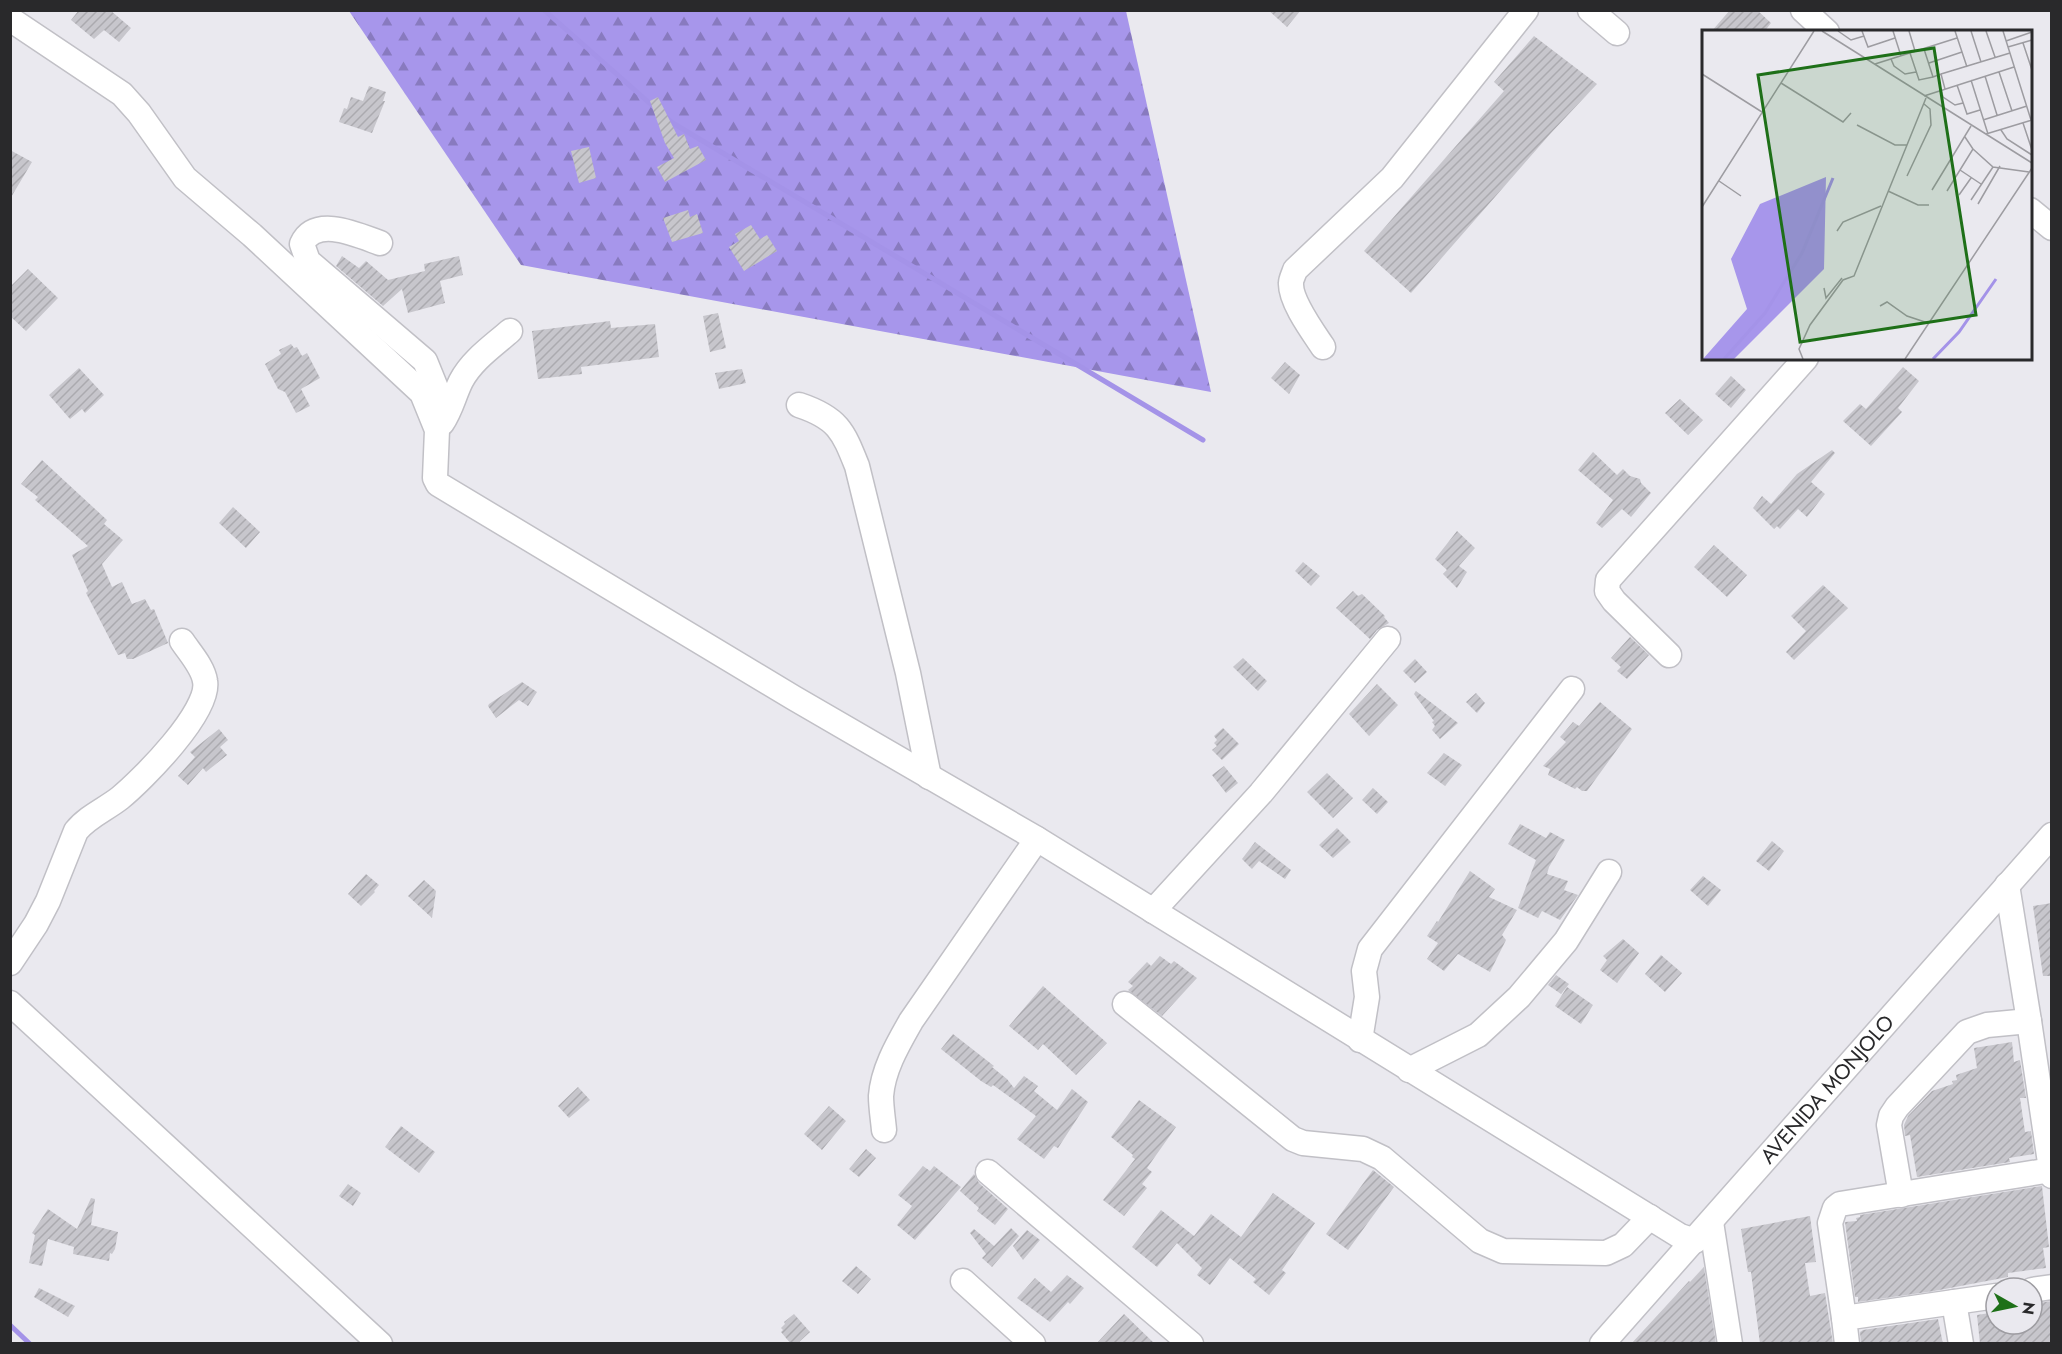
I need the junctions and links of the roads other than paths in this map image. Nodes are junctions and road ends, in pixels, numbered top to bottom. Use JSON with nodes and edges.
{"nodes":[{"id":1,"x":1526,"y":10,"type":"edge"},
{"id":2,"x":1590,"y":10,"type":"edge"},
{"id":3,"x":1803,"y":10,"type":"edge"},
{"id":4,"x":10,"y":19,"type":"edge"},
{"id":5,"x":1825,"y":30,"type":"edge"},
{"id":6,"x":1617,"y":33,"type":"dead end"},
{"id":7,"x":2032,"y":211,"type":"edge"},
{"id":8,"x":2052,"y":228,"type":"edge"},
{"id":9,"x":380,"y":243,"type":"dead end"},
{"id":10,"x":510,"y":331,"type":"dead end"},
{"id":11,"x":1323,"y":347,"type":"dead end"},
{"id":12,"x":1804,"y":360,"type":"edge"},
{"id":13,"x":799,"y":405,"type":"dead end"},
{"id":14,"x":441,"y":425,"type":"junction"},
{"id":15,"x":1388,"y":639,"type":"dead end"},
{"id":16,"x":182,"y":641,"type":"dead end"},
{"id":17,"x":1669,"y":655,"type":"dead end"},
{"id":18,"x":1572,"y":689,"type":"dead end"},
{"id":19,"x":929,"y":777,"type":"junction"},
{"id":20,"x":2052,"y":835,"type":"edge"},
{"id":21,"x":1036,"y":839,"type":"junction"},
{"id":22,"x":1609,"y":872,"type":"dead end"},
{"id":23,"x":2007,"y":885,"type":"junction"},
{"id":24,"x":1153,"y":911,"type":"junction"},
{"id":25,"x":10,"y":963,"type":"edge"},
{"id":26,"x":10,"y":1003,"type":"edge"},
{"id":27,"x":1125,"y":1004,"type":"dead end"},
{"id":28,"x":2030,"y":1021,"type":"junction"},
{"id":29,"x":1360,"y":1040,"type":"junction"},
{"id":30,"x":1410,"y":1070,"type":"junction"},
{"id":31,"x":2046,"y":1097,"type":"edge"},
{"id":32,"x":884,"y":1130,"type":"dead end"},
{"id":33,"x":988,"y":1172,"type":"dead end"},
{"id":34,"x":2051,"y":1173,"type":"edge"},
{"id":35,"x":1901,"y":1195,"type":"junction"},
{"id":36,"x":1650,"y":1217,"type":"junction"},
{"id":37,"x":1711,"y":1222,"type":"junction"},
{"id":38,"x":1695,"y":1240,"type":"junction"},
{"id":39,"x":963,"y":1281,"type":"dead end"},
{"id":40,"x":1984,"y":1298,"type":"edge"},
{"id":41,"x":1954,"y":1302,"type":"junction"},
{"id":42,"x":1844,"y":1318,"type":"junction"},
{"id":43,"x":380,"y":1344,"type":"edge"},
{"id":44,"x":1033,"y":1344,"type":"edge"},
{"id":45,"x":1191,"y":1344,"type":"edge"},
{"id":46,"x":1602,"y":1344,"type":"edge"},
{"id":47,"x":1730,"y":1344,"type":"edge"},
{"id":48,"x":1847,"y":1344,"type":"edge"},
{"id":49,"x":1961,"y":1344,"type":"edge"}],
"edges":[{"from":1,"to":11,"type":"street"},
{"from":2,"to":6,"type":"street"},
{"from":3,"to":5,"type":"street"},
{"from":4,"to":14,"type":"street"},
{"from":7,"to":8,"type":"street"},
{"from":9,"to":14,"type":"street"},
{"from":10,"to":14,"type":"street"},
{"from":12,"to":17,"type":"street"},
{"from":13,"to":19,"type":"street"},
{"from":14,"to":19,"type":"street"},
{"from":15,"to":24,"type":"street"},
{"from":16,"to":25,"type":"street"},
{"from":18,"to":29,"type":"street"},
{"from":19,"to":21,"type":"street"},
{"from":20,"to":23,"type":"street","name":"AVENIDA MONJOLO"},
{"from":21,"to":24,"type":"street"},
{"from":21,"to":32,"type":"street"},
{"from":22,"to":30,"type":"street"},
{"from":23,"to":28,"type":"street"},
{"from":23,"to":37,"type":"street","name":"AVENIDA MONJOLO"},
{"from":24,"to":29,"type":"street"},
{"from":26,"to":43,"type":"street"},
{"from":27,"to":36,"type":"street"},
{"from":28,"to":31,"type":"street"},
{"from":28,"to":35,"type":"street"},
{"from":29,"to":30,"type":"street"},
{"from":30,"to":36,"type":"street"},
{"from":31,"to":34,"type":"street"},
{"from":33,"to":45,"type":"street"},
{"from":34,"to":35,"type":"street"},
{"from":35,"to":42,"type":"street"},
{"from":36,"to":38,"type":"street"},
{"from":37,"to":38,"type":"street","name":"AVENIDA MONJOLO"},
{"from":37,"to":47,"type":"street"},
{"from":38,"to":46,"type":"street","name":"AVENIDA MONJOLO"},
{"from":39,"to":44,"type":"street"},
{"from":40,"to":41,"type":"street"},
{"from":41,"to":42,"type":"street"},
{"from":41,"to":49,"type":"street"},
{"from":42,"to":48,"type":"street"}]}
